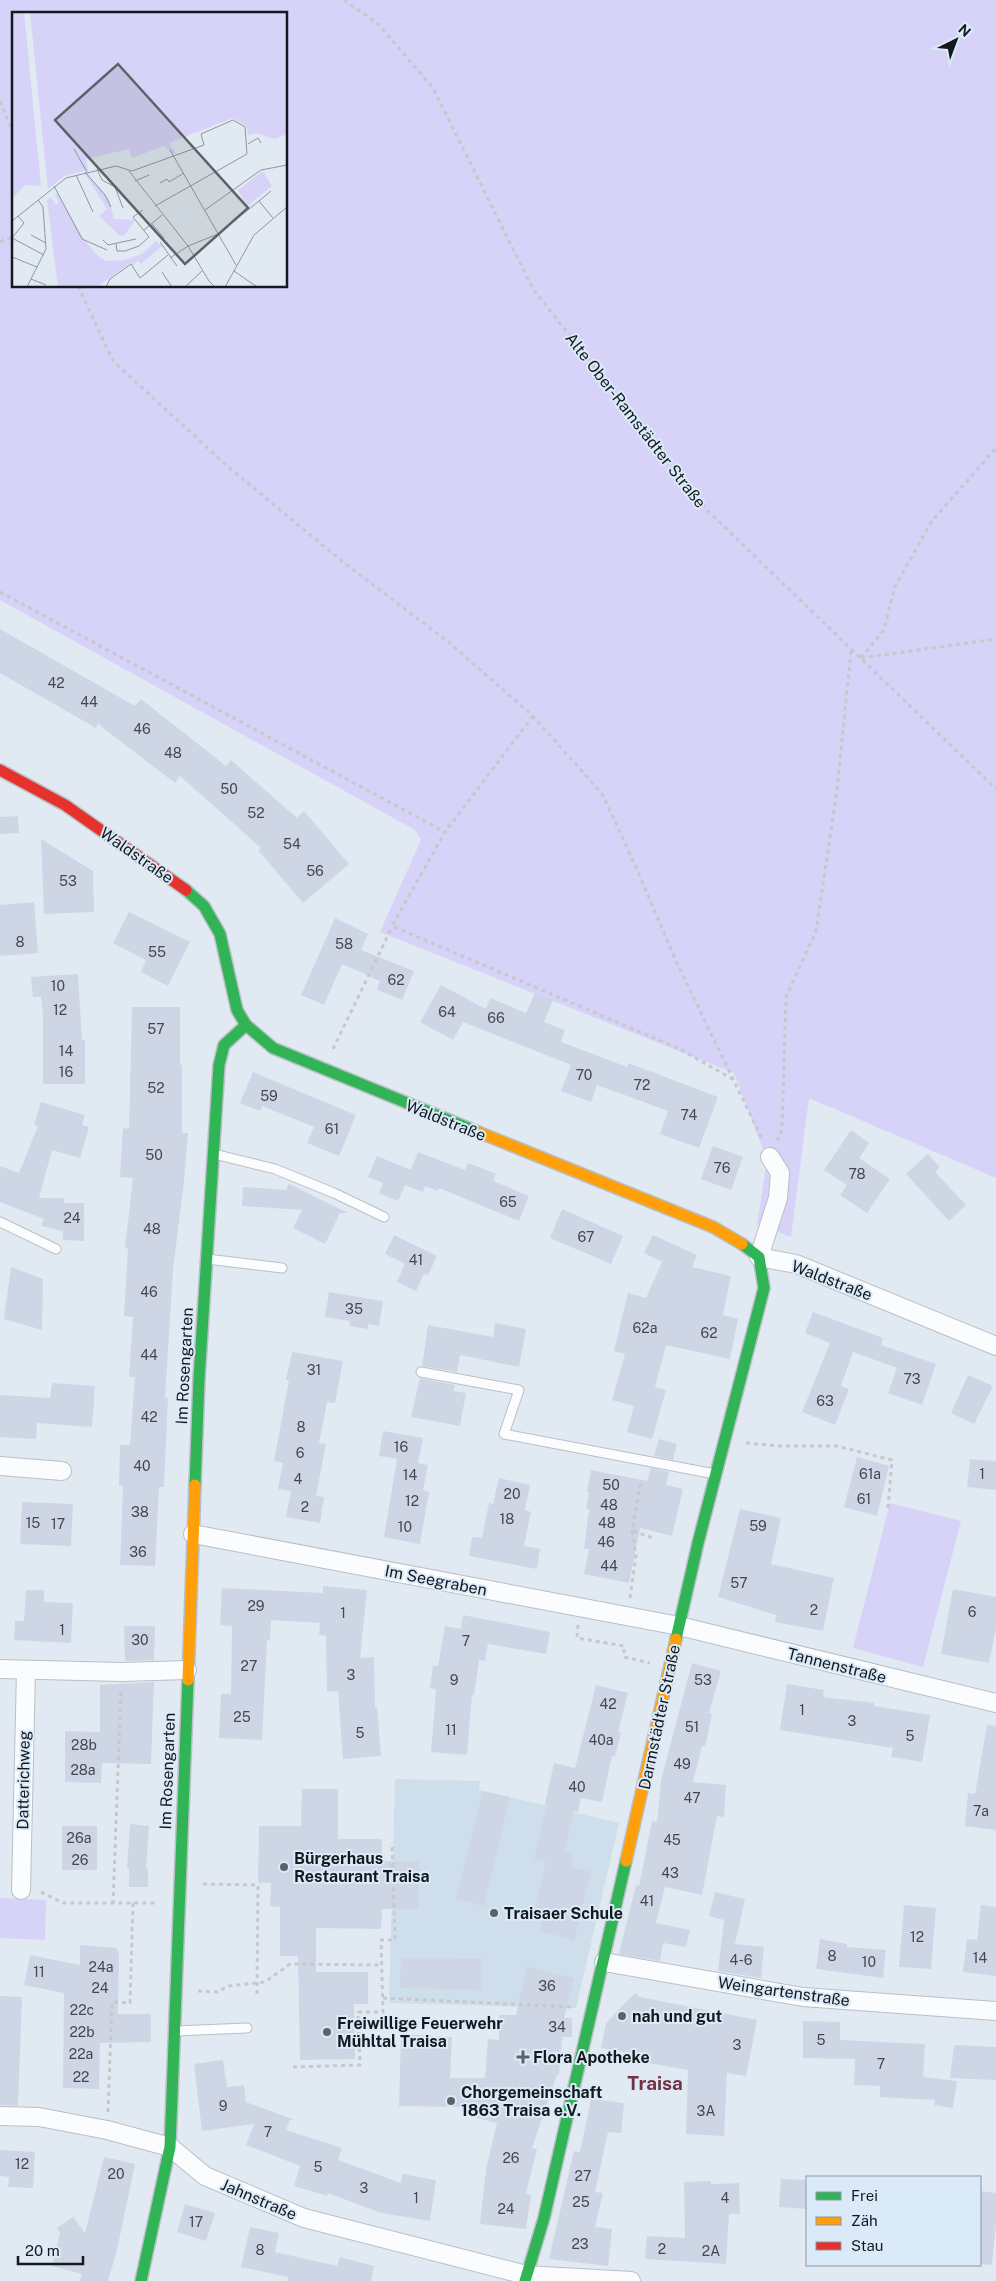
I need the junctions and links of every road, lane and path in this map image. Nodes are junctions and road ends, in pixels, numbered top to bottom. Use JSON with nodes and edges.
{"nodes":[{"id":1,"x":344,"y":0,"type":"edge"},
{"id":2,"x":0,"y":101,"type":"edge"},
{"id":3,"x":12,"y":130,"type":"edge"},
{"id":4,"x":12,"y":237,"type":"edge"},
{"id":5,"x":0,"y":242,"type":"edge"},
{"id":6,"x":79,"y":288,"type":"edge"},
{"id":7,"x":996,"y":448,"type":"edge"},
{"id":8,"x":0,"y":592,"type":"edge"},
{"id":9,"x":996,"y":639,"type":"edge"},
{"id":10,"x":851,"y":651,"type":"junction"},
{"id":11,"x":861,"y":658,"type":"junction"},
{"id":12,"x":533,"y":716,"type":"junction"},
{"id":13,"x":0,"y":770,"type":"edge"},
{"id":14,"x":996,"y":789,"type":"edge"},
{"id":15,"x":445,"y":832,"type":"junction"},
{"id":16,"x":392,"y":926,"type":"junction"},
{"id":17,"x":246,"y":1025,"type":"junction"},
{"id":18,"x":323,"y":1070,"type":"junction"},
{"id":19,"x":735,"y":1080,"type":"junction"},
{"id":20,"x":214,"y":1154,"type":"junction"},
{"id":21,"x":770,"y":1157,"type":"junction"},
{"id":22,"x":384,"y":1217,"type":"dead end"},
{"id":23,"x":0,"y":1222,"type":"edge"},
{"id":24,"x":56,"y":1250,"type":"dead end"},
{"id":25,"x":759,"y":1257,"type":"junction"},
{"id":26,"x":207,"y":1259,"type":"junction"},
{"id":27,"x":282,"y":1268,"type":"dead end"},
{"id":28,"x":996,"y":1346,"type":"edge"},
{"id":29,"x":421,"y":1372,"type":"dead end"},
{"id":30,"x":724,"y":1440,"type":"junction"},
{"id":31,"x":0,"y":1466,"type":"edge"},
{"id":32,"x":62,"y":1471,"type":"dead end"},
{"id":33,"x":715,"y":1474,"type":"junction"},
{"id":34,"x":641,"y":1480,"type":"dead end"},
{"id":35,"x":888,"y":1508,"type":"dead end"},
{"id":36,"x":632,"y":1531,"type":"junction"},
{"id":37,"x":193,"y":1534,"type":"junction"},
{"id":38,"x":653,"y":1538,"type":"dead end"},
{"id":39,"x":580,"y":1607,"type":"junction"},
{"id":40,"x":628,"y":1616,"type":"junction"},
{"id":41,"x":679,"y":1626,"type":"junction"},
{"id":42,"x":669,"y":1668,"type":"junction"},
{"id":43,"x":0,"y":1669,"type":"edge"},
{"id":44,"x":26,"y":1670,"type":"junction"},
{"id":45,"x":187,"y":1670,"type":"junction"},
{"id":46,"x":122,"y":1672,"type":"junction"},
{"id":47,"x":996,"y":1703,"type":"edge"},
{"id":48,"x":392,"y":1843,"type":"dead end"},
{"id":49,"x":180,"y":1883,"type":"junction"},
{"id":50,"x":21,"y":1890,"type":"joint"},
{"id":51,"x":133,"y":1902,"type":"junction"},
{"id":52,"x":179,"y":1902,"type":"junction"},
{"id":53,"x":114,"y":1904,"type":"junction"},
{"id":54,"x":604,"y":1962,"type":"junction"},
{"id":55,"x":382,"y":1965,"type":"junction"},
{"id":56,"x":256,"y":1983,"type":"junction"},
{"id":57,"x":176,"y":1990,"type":"junction"},
{"id":58,"x":257,"y":1994,"type":"dead end"},
{"id":59,"x":383,"y":1998,"type":"junction"},
{"id":60,"x":593,"y":2008,"type":"junction"},
{"id":61,"x":996,"y":2011,"type":"edge"},
{"id":62,"x":247,"y":2028,"type":"dead end"},
{"id":63,"x":174,"y":2031,"type":"junction"},
{"id":64,"x":360,"y":2065,"type":"junction"},
{"id":65,"x":293,"y":2067,"type":"dead end"},
{"id":66,"x":360,"y":2072,"type":"dead end"},
{"id":67,"x":0,"y":2116,"type":"edge"},
{"id":68,"x":107,"y":2130,"type":"junction"},
{"id":69,"x":170,"y":2146,"type":"junction"},
{"id":70,"x":526,"y":2278,"type":"edge"},
{"id":71,"x":141,"y":2281,"type":"edge"},
{"id":72,"x":631,"y":2281,"type":"edge"}],
"edges":[{"from":1,"to":10,"type":"path","name":"Alte Ober-Ramstädter Straße"},
{"from":2,"to":3,"type":"path"},
{"from":4,"to":5,"type":"path"},
{"from":6,"to":12,"type":"path"},
{"from":7,"to":11,"type":"path"},
{"from":8,"to":15,"type":"path"},
{"from":9,"to":11,"type":"path"},
{"from":10,"to":11,"type":"path","name":"Alte Ober-Ramstädter Straße"},
{"from":10,"to":21,"type":"path"},
{"from":11,"to":14,"type":"path","name":"Alte Ober-Ramstädter Straße"},
{"from":12,"to":15,"type":"path"},
{"from":12,"to":19,"type":"path"},
{"from":13,"to":17,"type":"street","name":"Waldstraße"},
{"from":15,"to":16,"type":"path"},
{"from":16,"to":18,"type":"path"},
{"from":16,"to":19,"type":"path"},
{"from":17,"to":18,"type":"street","name":"Waldstraße"},
{"from":17,"to":20,"type":"street","name":"Im Rosengarten"},
{"from":18,"to":25,"type":"street","name":"Waldstraße"},
{"from":19,"to":21,"type":"path"},
{"from":20,"to":22,"type":"lane"},
{"from":20,"to":26,"type":"street","name":"Im Rosengarten"},
{"from":21,"to":25,"type":"street","name":"Darmstädter Straße"},
{"from":23,"to":24,"type":"lane"},
{"from":25,"to":28,"type":"street","name":"Waldstraße"},
{"from":25,"to":30,"type":"street","name":"Darmstädter Straße"},
{"from":26,"to":27,"type":"lane"},
{"from":26,"to":37,"type":"street","name":"Im Rosengarten"},
{"from":29,"to":33,"type":"lane"},
{"from":30,"to":33,"type":"street","name":"Darmstädter Straße"},
{"from":30,"to":35,"type":"path"},
{"from":31,"to":32,"type":"street"},
{"from":33,"to":41,"type":"street","name":"Darmstädter Straße"},
{"from":34,"to":36,"type":"path"},
{"from":36,"to":38,"type":"path"},
{"from":36,"to":40,"type":"path"},
{"from":37,"to":39,"type":"street","name":"Im Seegraben"},
{"from":37,"to":45,"type":"street","name":"Im Rosengarten"},
{"from":39,"to":40,"type":"street","name":"Im Seegraben"},
{"from":39,"to":42,"type":"path"},
{"from":40,"to":41,"type":"street","name":"Im Seegraben"},
{"from":41,"to":42,"type":"street","name":"Darmstädter Straße"},
{"from":41,"to":47,"type":"street","name":"Tannenstraße"},
{"from":42,"to":54,"type":"street","name":"Darmstädter Straße"},
{"from":43,"to":44,"type":"street"},
{"from":44,"to":46,"type":"street"},
{"from":44,"to":50,"type":"street","name":"Datterichweg"},
{"from":45,"to":46,"type":"street"},
{"from":45,"to":49,"type":"street","name":"Im Rosengarten"},
{"from":46,"to":53,"type":"path"},
{"from":48,"to":55,"type":"path"},
{"from":49,"to":52,"type":"street","name":"Im Rosengarten"},
{"from":49,"to":56,"type":"path"},
{"from":50,"to":53,"type":"path"},
{"from":51,"to":52,"type":"path"},
{"from":51,"to":53,"type":"path"},
{"from":51,"to":68,"type":"path"},
{"from":52,"to":57,"type":"street","name":"Im Rosengarten"},
{"from":54,"to":60,"type":"street","name":"Darmstädter Straße"},
{"from":54,"to":61,"type":"street","name":"Weingartenstraße"},
{"from":55,"to":56,"type":"path"},
{"from":55,"to":59,"type":"path"},
{"from":56,"to":57,"type":"path"},
{"from":56,"to":58,"type":"path"},
{"from":57,"to":63,"type":"street","name":"Im Rosengarten"},
{"from":59,"to":60,"type":"path"},
{"from":59,"to":64,"type":"path"},
{"from":60,"to":70,"type":"street","name":"Darmstädter Straße"},
{"from":62,"to":63,"type":"lane"},
{"from":63,"to":69,"type":"street","name":"Im Rosengarten"},
{"from":64,"to":65,"type":"path"},
{"from":64,"to":66,"type":"path"},
{"from":67,"to":68,"type":"street","name":"Jahnstraße"},
{"from":68,"to":69,"type":"street","name":"Jahnstraße"},
{"from":69,"to":70,"type":"street","name":"Jahnstraße"},
{"from":69,"to":71,"type":"street","name":"Im Rosengarten"},
{"from":70,"to":72,"type":"street","name":"Jahnstraße"}]}
